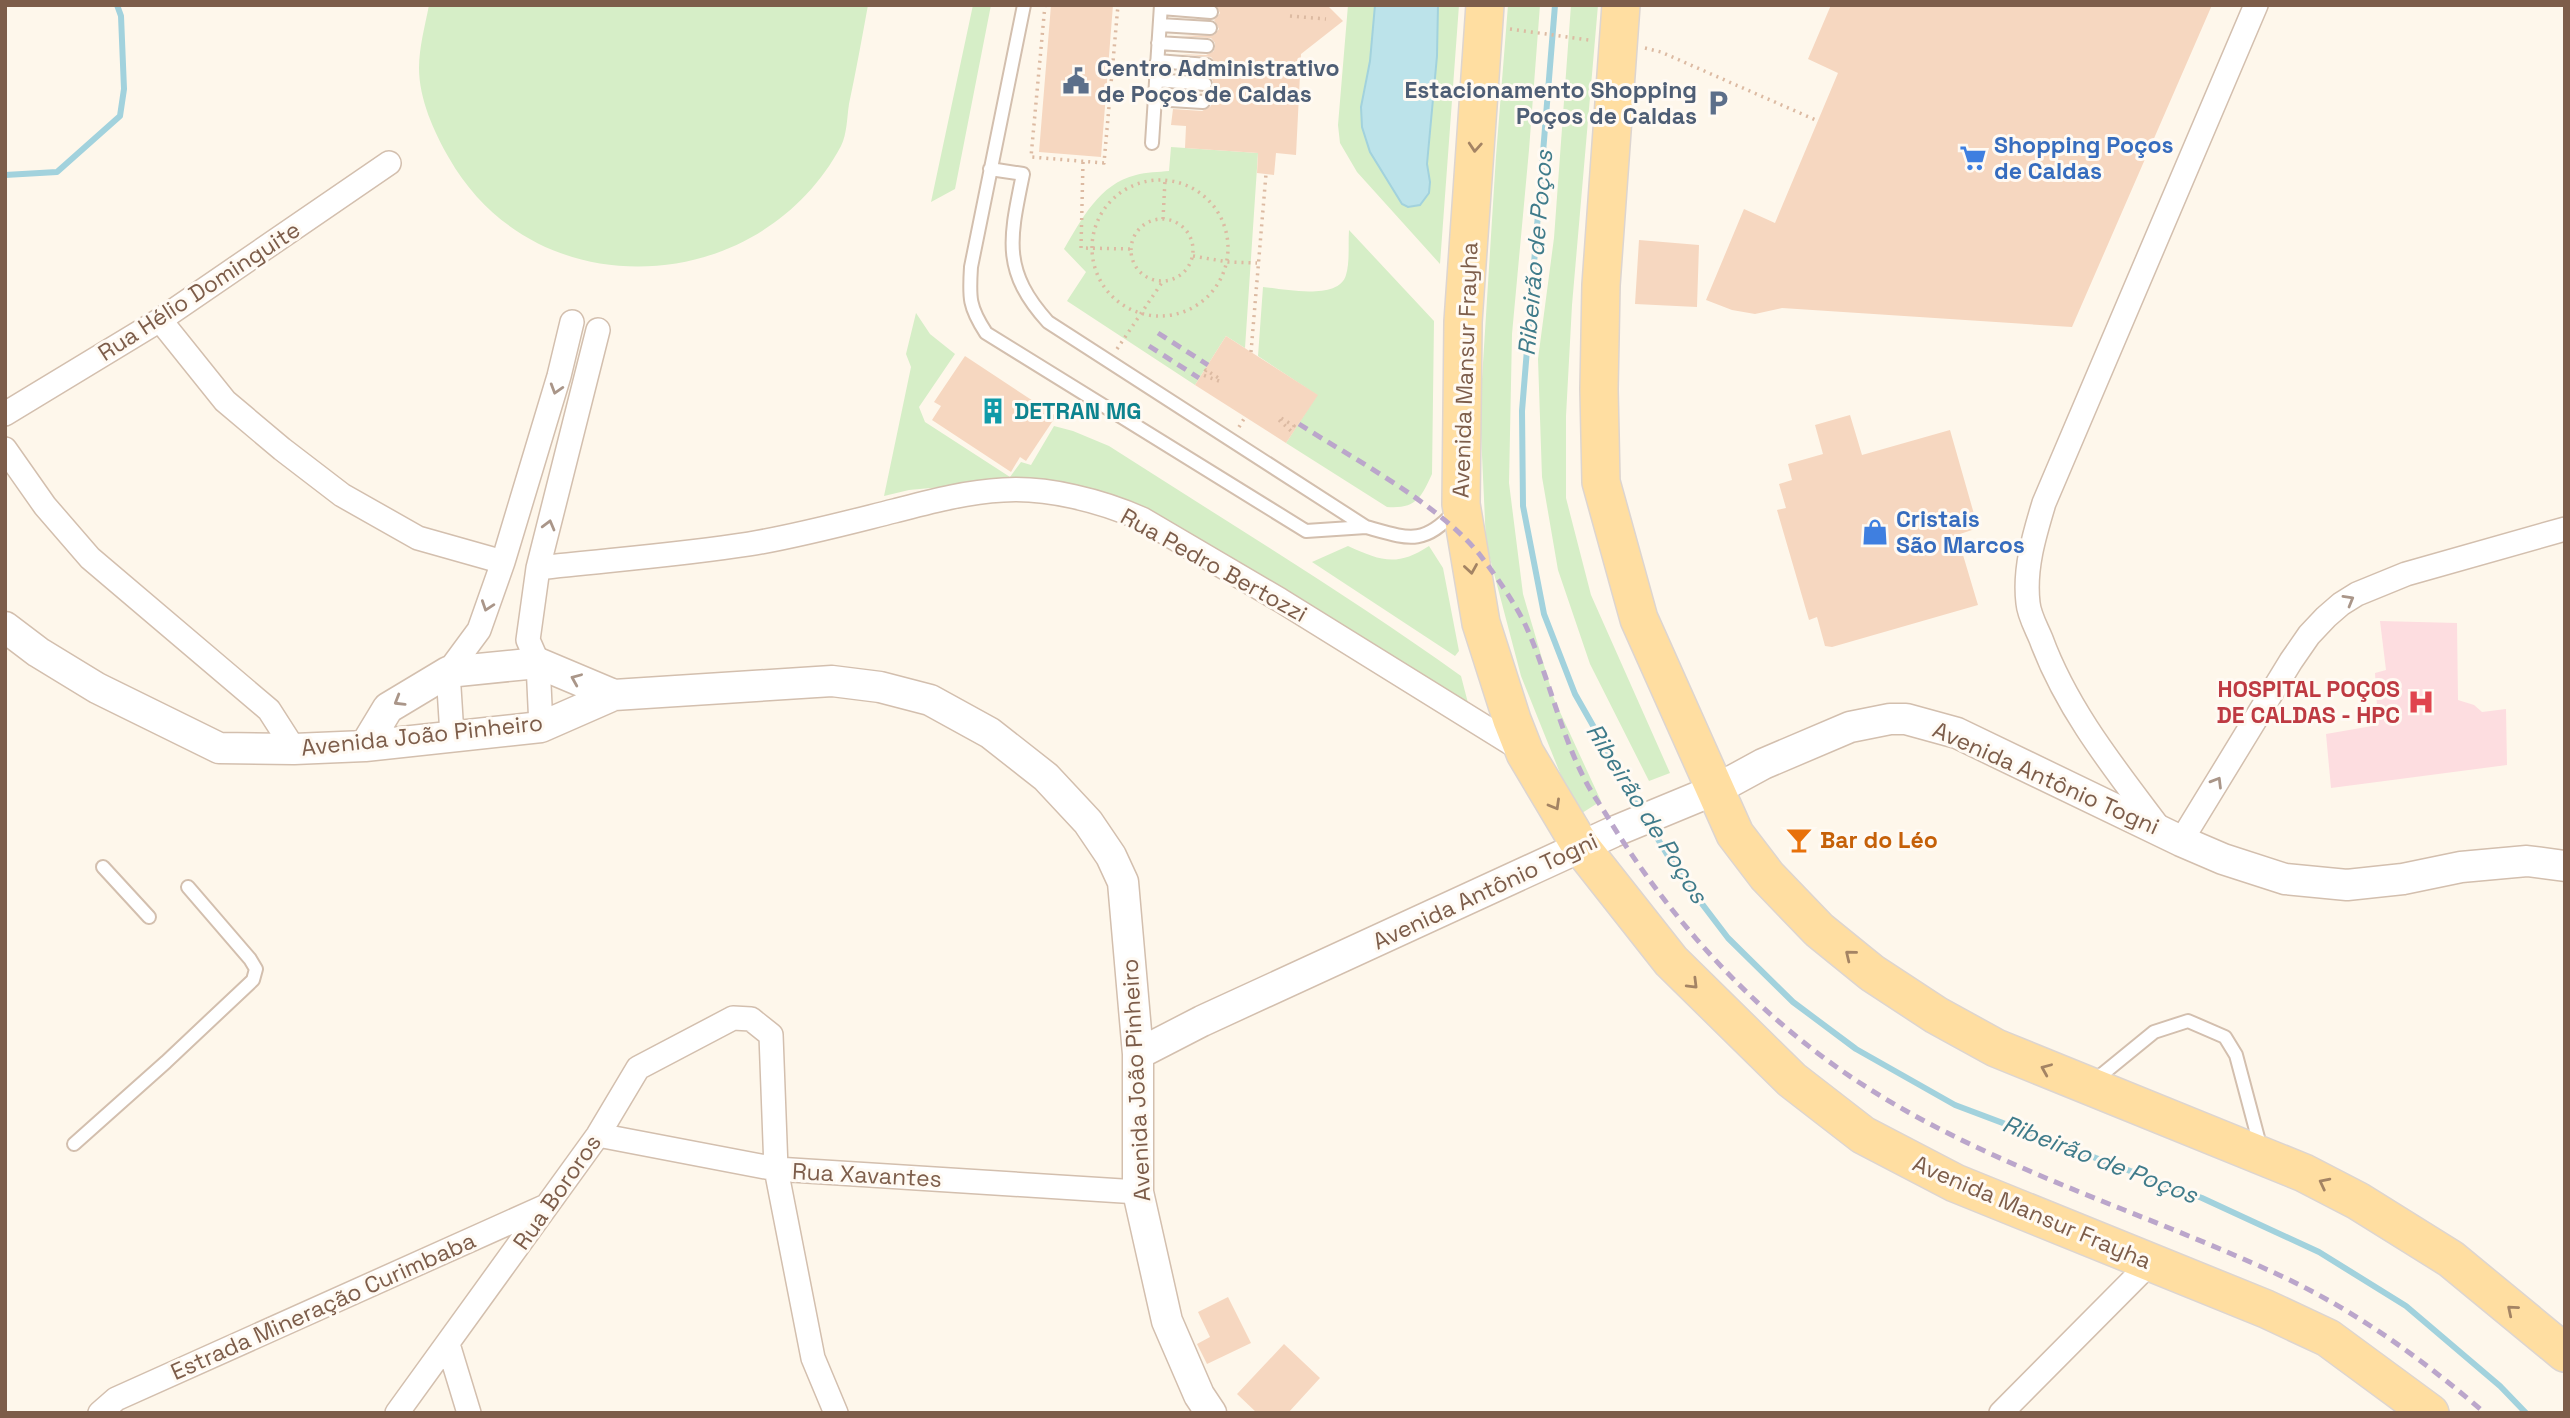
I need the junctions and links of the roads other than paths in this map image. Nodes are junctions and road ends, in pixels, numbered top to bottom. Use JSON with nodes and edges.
{"nodes":[{"id":1,"x":1024,"y":5,"type":"edge"},
{"id":2,"x":1485,"y":5,"type":"edge"},
{"id":3,"x":1621,"y":5,"type":"edge"},
{"id":4,"x":2256,"y":5,"type":"edge"},
{"id":5,"x":1161,"y":7,"type":"edge"},
{"id":6,"x":1211,"y":12,"type":"dead end"},
{"id":7,"x":1160,"y":25,"type":"junction"},
{"id":8,"x":1210,"y":28,"type":"dead end"},
{"id":9,"x":1158,"y":43,"type":"junction"},
{"id":10,"x":1208,"y":46,"type":"dead end"},
{"id":11,"x":1157,"y":61,"type":"junction"},
{"id":12,"x":1206,"y":65,"type":"dead end"},
{"id":13,"x":1156,"y":80,"type":"junction"},
{"id":14,"x":1205,"y":84,"type":"dead end"},
{"id":15,"x":1154,"y":99,"type":"junction"},
{"id":16,"x":1203,"y":102,"type":"dead end"},
{"id":17,"x":1152,"y":143,"type":"dead end"},
{"id":18,"x":389,"y":163,"type":"dead end"},
{"id":19,"x":990,"y":169,"type":"junction"},
{"id":20,"x":160,"y":320,"type":"junction"},
{"id":21,"x":572,"y":322,"type":"dead end"},
{"id":22,"x":598,"y":330,"type":"dead end"},
{"id":23,"x":5,"y":414,"type":"edge"},
{"id":24,"x":5,"y":449,"type":"edge"},
{"id":25,"x":1461,"y":504,"type":"junction"},
{"id":26,"x":1366,"y":527,"type":"junction"},
{"id":27,"x":2565,"y":529,"type":"edge"},
{"id":28,"x":503,"y":562,"type":"junction"},
{"id":29,"x":538,"y":568,"type":"junction"},
{"id":30,"x":5,"y":626,"type":"edge"},
{"id":31,"x":538,"y":663,"type":"junction"},
{"id":32,"x":448,"y":672,"type":"junction"},
{"id":33,"x":614,"y":695,"type":"junction"},
{"id":34,"x":541,"y":727,"type":"junction"},
{"id":35,"x":452,"y":735,"type":"junction"},
{"id":36,"x":365,"y":746,"type":"junction"},
{"id":37,"x":294,"y":749,"type":"junction"},
{"id":38,"x":1525,"y":753,"type":"junction"},
{"id":39,"x":1717,"y":789,"type":"junction"},
{"id":40,"x":2171,"y":835,"type":"junction"},
{"id":41,"x":1597,"y":840,"type":"junction"},
{"id":42,"x":103,"y":866,"type":"dead end"},
{"id":43,"x":2565,"y":866,"type":"edge"},
{"id":44,"x":188,"y":887,"type":"dead end"},
{"id":45,"x":149,"y":917,"type":"dead end"},
{"id":46,"x":1138,"y":1041,"type":"junction"},
{"id":47,"x":2087,"y":1086,"type":"junction"},
{"id":48,"x":598,"y":1135,"type":"junction"},
{"id":49,"x":74,"y":1144,"type":"dead end"},
{"id":50,"x":2263,"y":1156,"type":"junction"},
{"id":51,"x":776,"y":1169,"type":"junction"},
{"id":52,"x":1138,"y":1192,"type":"junction"},
{"id":53,"x":549,"y":1205,"type":"junction"},
{"id":54,"x":2150,"y":1263,"type":"junction"},
{"id":55,"x":448,"y":1344,"type":"junction"},
{"id":56,"x":2565,"y":1353,"type":"edge"},
{"id":57,"x":100,"y":1413,"type":"edge"},
{"id":58,"x":397,"y":1413,"type":"edge"},
{"id":59,"x":469,"y":1413,"type":"edge"},
{"id":60,"x":836,"y":1413,"type":"edge"},
{"id":61,"x":1211,"y":1413,"type":"edge"},
{"id":62,"x":2001,"y":1413,"type":"edge"},
{"id":63,"x":2431,"y":1413,"type":"edge"}],
"edges":[{"from":1,"to":19,"type":"lane"},
{"from":2,"to":25,"type":"main road","name":"Avenida Mansur Frayha","one_way":true},
{"from":3,"to":39,"type":"main road"},
{"from":4,"to":40,"type":"street"},
{"from":5,"to":6,"type":"lane"},
{"from":5,"to":7,"type":"lane"},
{"from":7,"to":8,"type":"lane"},
{"from":7,"to":9,"type":"lane"},
{"from":9,"to":10,"type":"lane"},
{"from":9,"to":11,"type":"lane"},
{"from":11,"to":12,"type":"lane"},
{"from":11,"to":13,"type":"lane"},
{"from":13,"to":14,"type":"lane"},
{"from":13,"to":15,"type":"lane"},
{"from":15,"to":16,"type":"lane"},
{"from":15,"to":17,"type":"lane"},
{"from":18,"to":20,"type":"street","name":"Rua Hélio Dominguite"},
{"from":19,"to":26,"type":"lane"},
{"from":19,"to":26,"type":"lane"},
{"from":20,"to":23,"type":"street","name":"Rua Hélio Dominguite"},
{"from":20,"to":28,"type":"street"},
{"from":21,"to":28,"type":"street","one_way":true},
{"from":29,"to":22,"type":"street","one_way":true},
{"from":24,"to":37,"type":"street"},
{"from":25,"to":26,"type":"lane"},
{"from":25,"to":38,"type":"main road","name":"Avenida Mansur Frayha","one_way":true},
{"from":40,"to":27,"type":"street","one_way":true},
{"from":28,"to":32,"type":"street","one_way":true},
{"from":29,"to":31,"type":"street"},
{"from":29,"to":38,"type":"street","name":"Rua Pedro Bertozzi"},
{"from":30,"to":37,"type":"street","name":"Avenida João Pinheiro"},
{"from":31,"to":32,"type":"street"},
{"from":33,"to":31,"type":"street","one_way":true},
{"from":31,"to":34,"type":"street"},
{"from":32,"to":35,"type":"street"},
{"from":32,"to":36,"type":"street","one_way":true},
{"from":33,"to":34,"type":"street","name":"Avenida João Pinheiro"},
{"from":33,"to":46,"type":"street","name":"Avenida João Pinheiro"},
{"from":34,"to":35,"type":"street","name":"Avenida João Pinheiro"},
{"from":35,"to":36,"type":"street","name":"Avenida João Pinheiro"},
{"from":36,"to":37,"type":"street","name":"Avenida João Pinheiro"},
{"from":38,"to":41,"type":"main road","name":"Avenida Mansur Frayha","one_way":true},
{"from":39,"to":40,"type":"street","name":"Avenida Antônio Togni"},
{"from":39,"to":41,"type":"street","name":"Avenida Antônio Togni"},
{"from":47,"to":39,"type":"main road","one_way":true},
{"from":40,"to":43,"type":"street","name":"Avenida Antônio Togni"},
{"from":41,"to":46,"type":"street","name":"Avenida Antônio Togni"},
{"from":41,"to":54,"type":"main road","name":"Avenida Mansur Frayha","one_way":true},
{"from":42,"to":45,"type":"lane"},
{"from":44,"to":49,"type":"lane"},
{"from":46,"to":52,"type":"street","name":"Avenida João Pinheiro"},
{"from":47,"to":50,"type":"main road"},
{"from":47,"to":50,"type":"lane"},
{"from":48,"to":51,"type":"street","name":"Rua Xavantes"},
{"from":48,"to":51,"type":"street","name":"Rua Bororos"},
{"from":48,"to":53,"type":"street","name":"Rua Bororos"},
{"from":56,"to":50,"type":"main road","one_way":true},
{"from":51,"to":52,"type":"street","name":"Rua Xavantes"},
{"from":51,"to":60,"type":"street"},
{"from":52,"to":61,"type":"street","name":"Avenida João Pinheiro"},
{"from":53,"to":55,"type":"street","name":"Rua Bororos"},
{"from":53,"to":57,"type":"street","name":"Estrada Mineração Curimbaba"},
{"from":54,"to":62,"type":"street"},
{"from":54,"to":63,"type":"main road","name":"Avenida Mansur Frayha"},
{"from":55,"to":58,"type":"street","name":"Rua Bororos"},
{"from":55,"to":59,"type":"street"}]}
